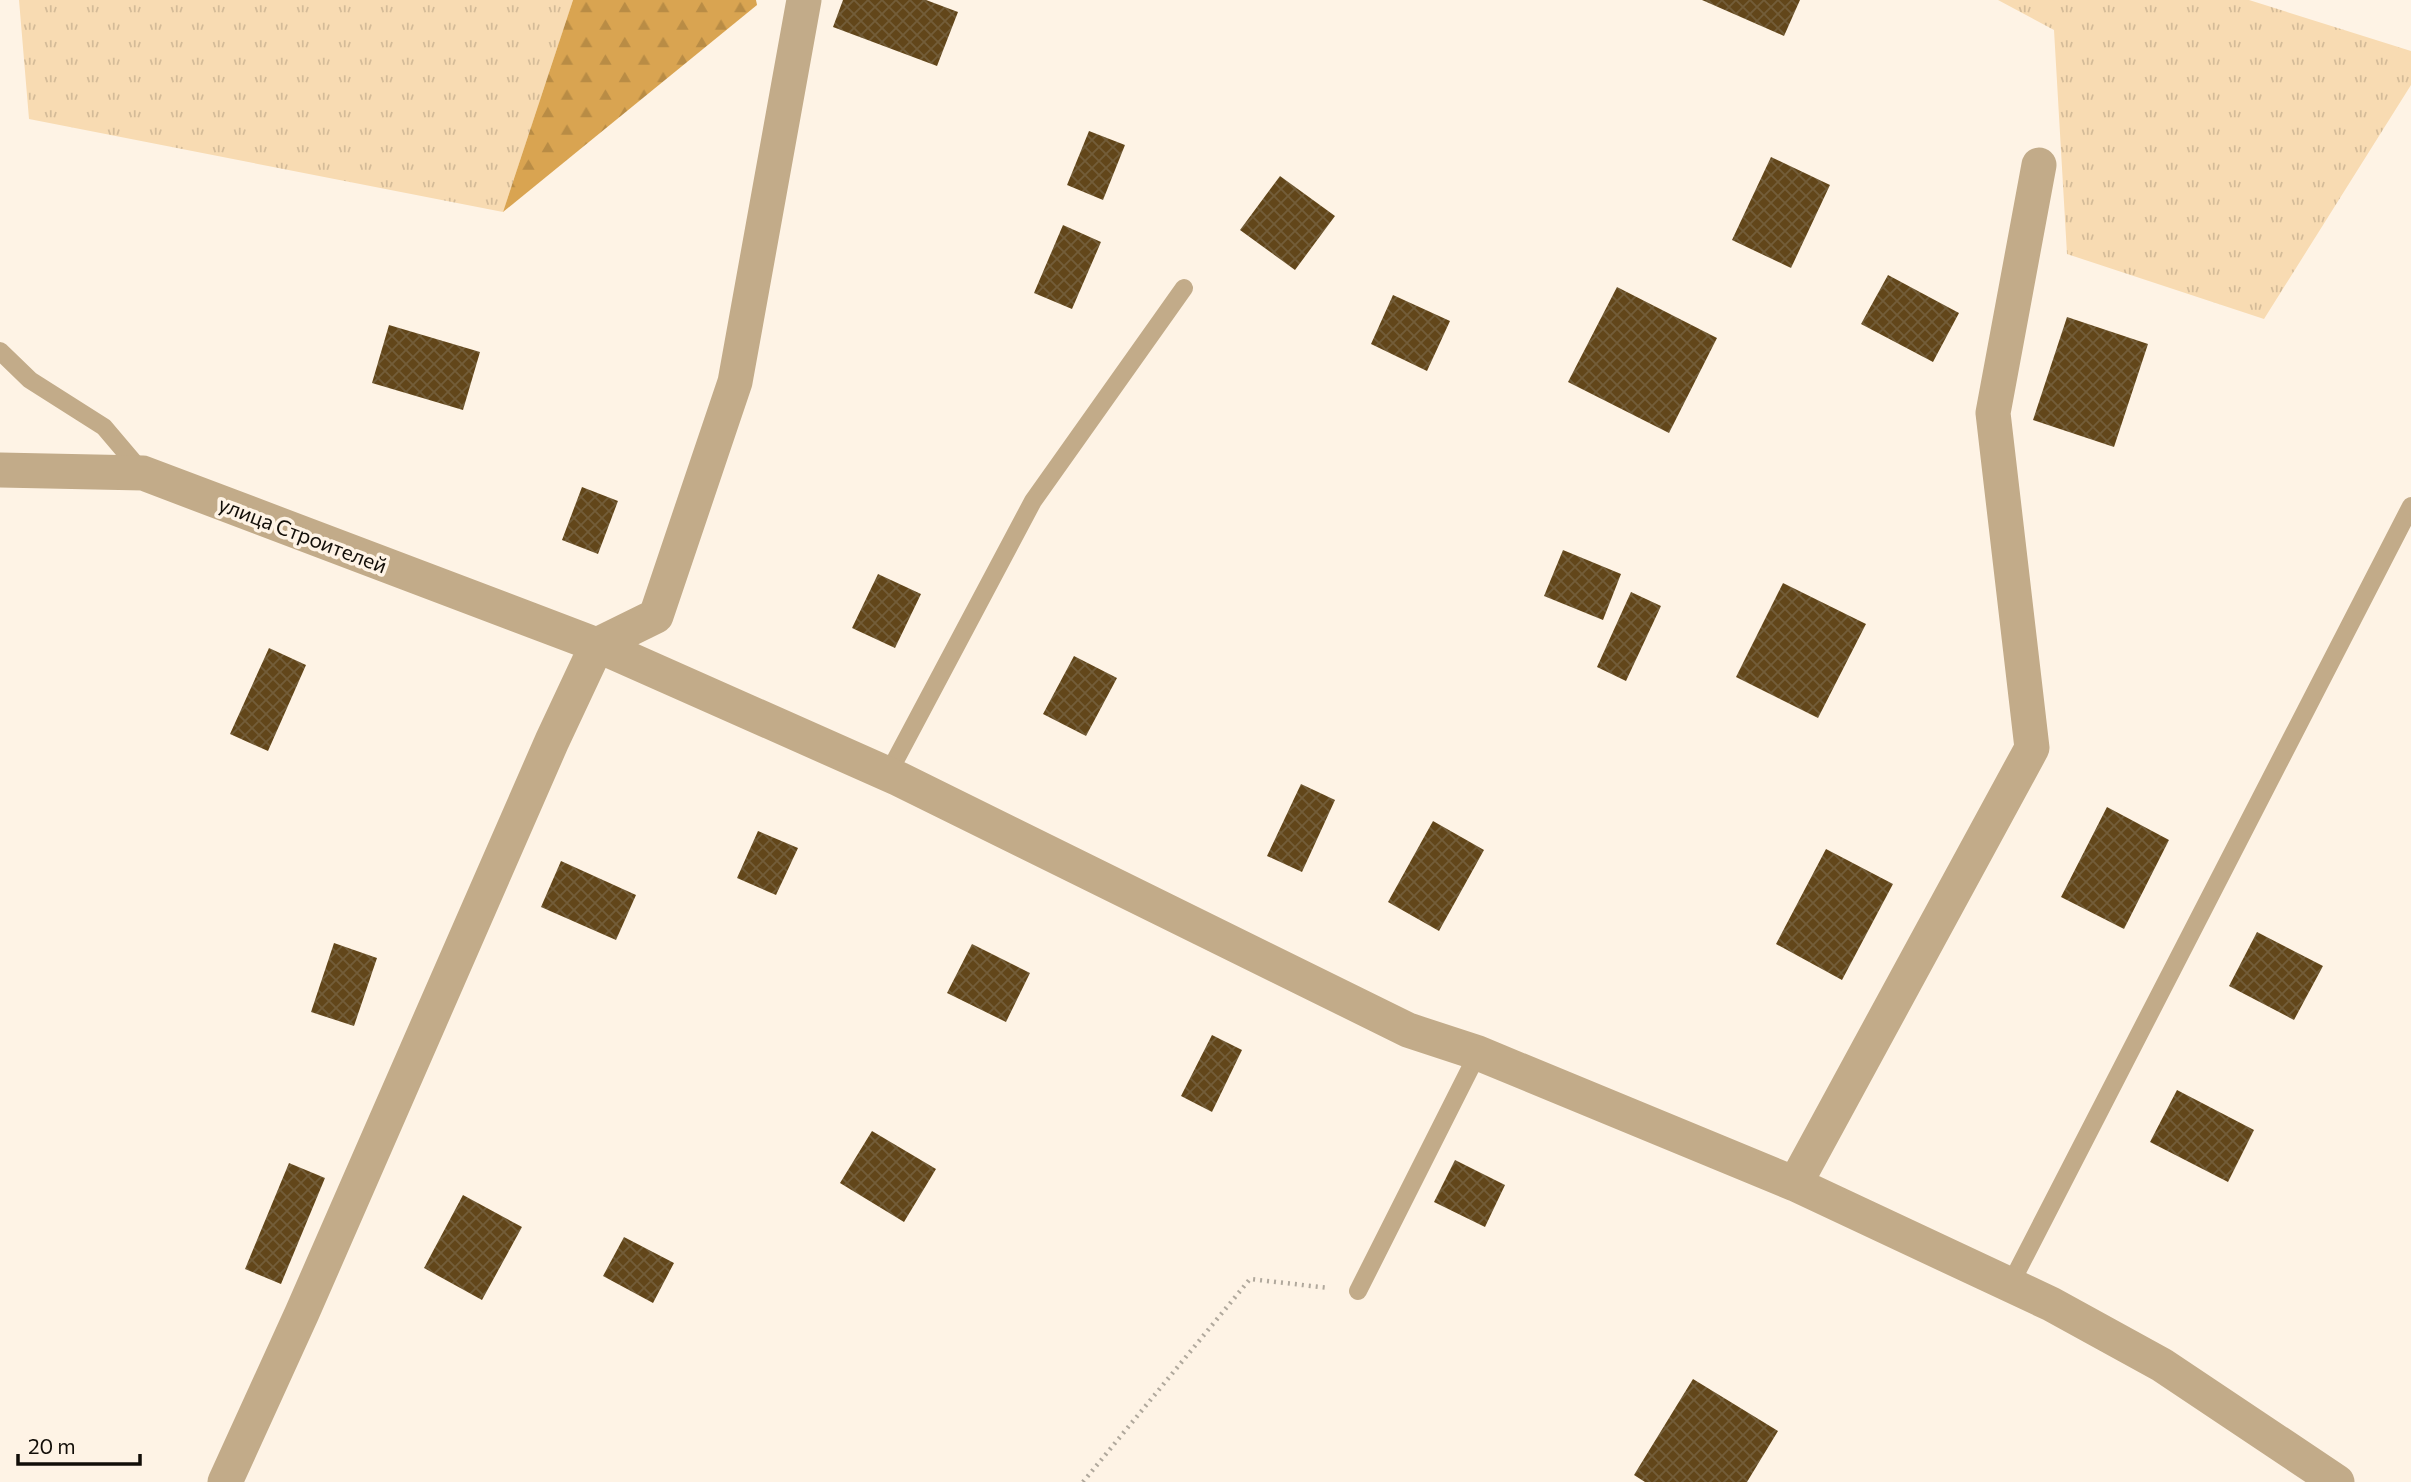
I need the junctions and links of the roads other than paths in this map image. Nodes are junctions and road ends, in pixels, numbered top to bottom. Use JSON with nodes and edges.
{"nodes":[{"id":1,"x":804,"y":0,"type":"edge"},
{"id":2,"x":2039,"y":165,"type":"dead end"},
{"id":3,"x":1184,"y":288,"type":"dead end"},
{"id":4,"x":0,"y":351,"type":"edge"},
{"id":5,"x":0,"y":470,"type":"edge"},
{"id":6,"x":143,"y":473,"type":"junction"},
{"id":7,"x":2411,"y":506,"type":"edge"},
{"id":8,"x":597,"y":645,"type":"junction"},
{"id":9,"x":888,"y":774,"type":"junction"},
{"id":10,"x":1478,"y":1053,"type":"junction"},
{"id":11,"x":1795,"y":1184,"type":"junction"},
{"id":12,"x":2010,"y":1285,"type":"junction"},
{"id":13,"x":1358,"y":1291,"type":"road end"},
{"id":14,"x":225,"y":1482,"type":"edge"},
{"id":15,"x":2337,"y":1482,"type":"edge"}],
"edges":[{"from":1,"to":8,"type":"street"},
{"from":2,"to":11,"type":"street"},
{"from":3,"to":9,"type":"lane"},
{"from":4,"to":6,"type":"lane"},
{"from":5,"to":6,"type":"street","name":"улица Строителей"},
{"from":6,"to":8,"type":"street","name":"улица Строителей"},
{"from":7,"to":12,"type":"lane"},
{"from":8,"to":9,"type":"street","name":"улица Строителей"},
{"from":8,"to":14,"type":"street"},
{"from":9,"to":10,"type":"street","name":"улица Строителей"},
{"from":10,"to":11,"type":"street","name":"улица Строителей"},
{"from":10,"to":13,"type":"lane"},
{"from":11,"to":12,"type":"street","name":"улица Строителей"},
{"from":12,"to":15,"type":"street","name":"улица Строителей"}]}
